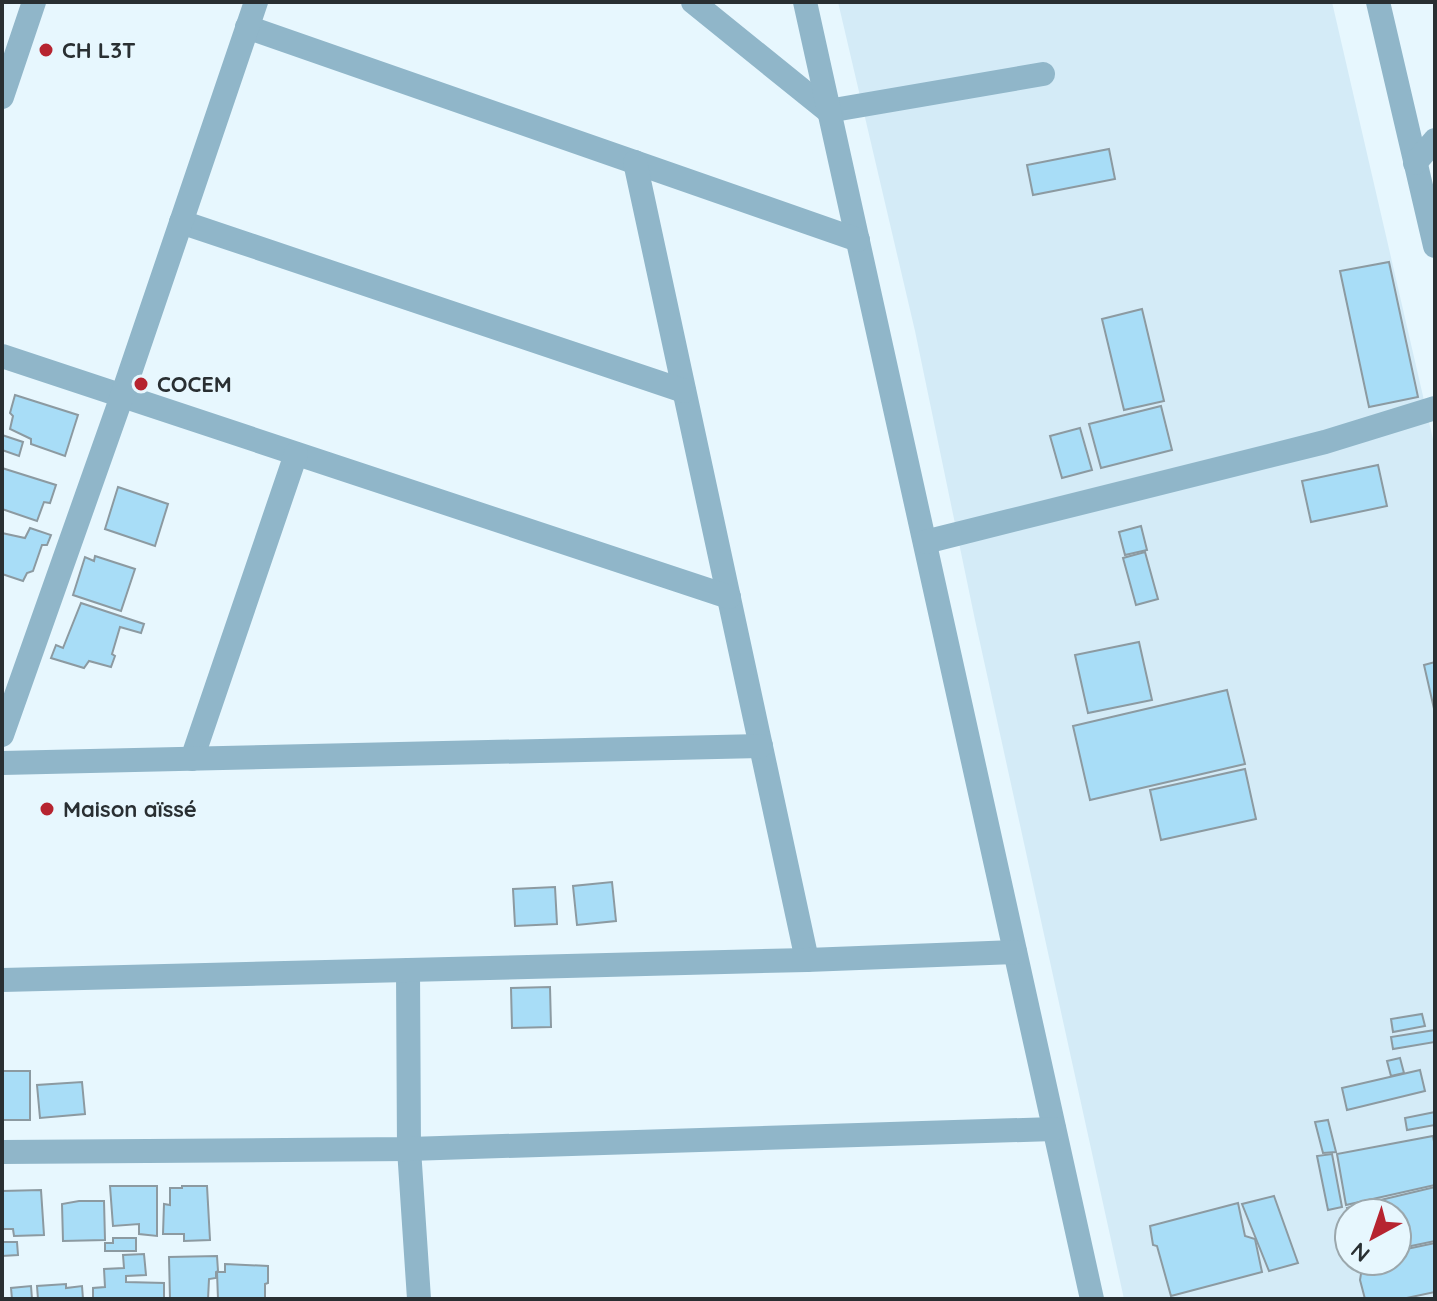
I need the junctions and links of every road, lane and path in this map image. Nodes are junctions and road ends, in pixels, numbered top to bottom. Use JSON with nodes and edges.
{"nodes":[{"id":1,"x":34,"y":2,"type":"edge"},
{"id":2,"x":256,"y":2,"type":"edge"},
{"id":3,"x":693,"y":2,"type":"edge"},
{"id":4,"x":805,"y":2,"type":"edge"},
{"id":5,"x":1378,"y":2,"type":"edge"},
{"id":6,"x":247,"y":27,"type":"junction"},
{"id":7,"x":1043,"y":74,"type":"dead end"},
{"id":8,"x":2,"y":97,"type":"edge"},
{"id":9,"x":828,"y":111,"type":"junction"},
{"id":10,"x":1435,"y":140,"type":"edge"},
{"id":11,"x":635,"y":162,"type":"junction"},
{"id":12,"x":1415,"y":163,"type":"junction"},
{"id":13,"x":181,"y":222,"type":"junction"},
{"id":14,"x":858,"y":240,"type":"junction"},
{"id":15,"x":1435,"y":246,"type":"edge"},
{"id":16,"x":2,"y":356,"type":"edge"},
{"id":17,"x":684,"y":391,"type":"junction"},
{"id":18,"x":122,"y":396,"type":"junction"},
{"id":19,"x":1435,"y":408,"type":"edge"},
{"id":20,"x":296,"y":454,"type":"junction"},
{"id":21,"x":925,"y":542,"type":"junction"},
{"id":22,"x":729,"y":597,"type":"junction"},
{"id":23,"x":2,"y":735,"type":"edge"},
{"id":24,"x":761,"y":746,"type":"junction"},
{"id":25,"x":192,"y":759,"type":"junction"},
{"id":26,"x":2,"y":763,"type":"edge"},
{"id":27,"x":1015,"y":952,"type":"junction"},
{"id":28,"x":807,"y":960,"type":"junction"},
{"id":29,"x":408,"y":970,"type":"junction"},
{"id":30,"x":2,"y":980,"type":"edge"},
{"id":31,"x":1054,"y":1129,"type":"junction"},
{"id":32,"x":409,"y":1149,"type":"junction"},
{"id":33,"x":2,"y":1152,"type":"edge"},
{"id":34,"x":419,"y":1299,"type":"edge"},
{"id":35,"x":1092,"y":1299,"type":"edge"}],
"edges":[{"from":1,"to":8,"type":"street"},
{"from":2,"to":6,"type":"street"},
{"from":3,"to":9,"type":"street"},
{"from":4,"to":9,"type":"street"},
{"from":5,"to":12,"type":"street"},
{"from":6,"to":11,"type":"street"},
{"from":6,"to":13,"type":"street"},
{"from":7,"to":9,"type":"street"},
{"from":9,"to":14,"type":"street"},
{"from":10,"to":12,"type":"street"},
{"from":11,"to":14,"type":"street"},
{"from":11,"to":17,"type":"street"},
{"from":12,"to":15,"type":"street"},
{"from":13,"to":17,"type":"street"},
{"from":13,"to":18,"type":"street"},
{"from":14,"to":21,"type":"street"},
{"from":16,"to":18,"type":"street"},
{"from":17,"to":22,"type":"street"},
{"from":18,"to":20,"type":"street"},
{"from":18,"to":23,"type":"street"},
{"from":19,"to":21,"type":"street"},
{"from":20,"to":22,"type":"street"},
{"from":20,"to":25,"type":"street"},
{"from":21,"to":27,"type":"street"},
{"from":22,"to":24,"type":"street"},
{"from":24,"to":25,"type":"street"},
{"from":24,"to":28,"type":"street"},
{"from":25,"to":26,"type":"street"},
{"from":27,"to":28,"type":"street"},
{"from":27,"to":31,"type":"street"},
{"from":28,"to":29,"type":"street"},
{"from":29,"to":30,"type":"street"},
{"from":29,"to":32,"type":"street"},
{"from":31,"to":32,"type":"street"},
{"from":31,"to":35,"type":"street"},
{"from":32,"to":33,"type":"street"},
{"from":32,"to":34,"type":"street"}]}
